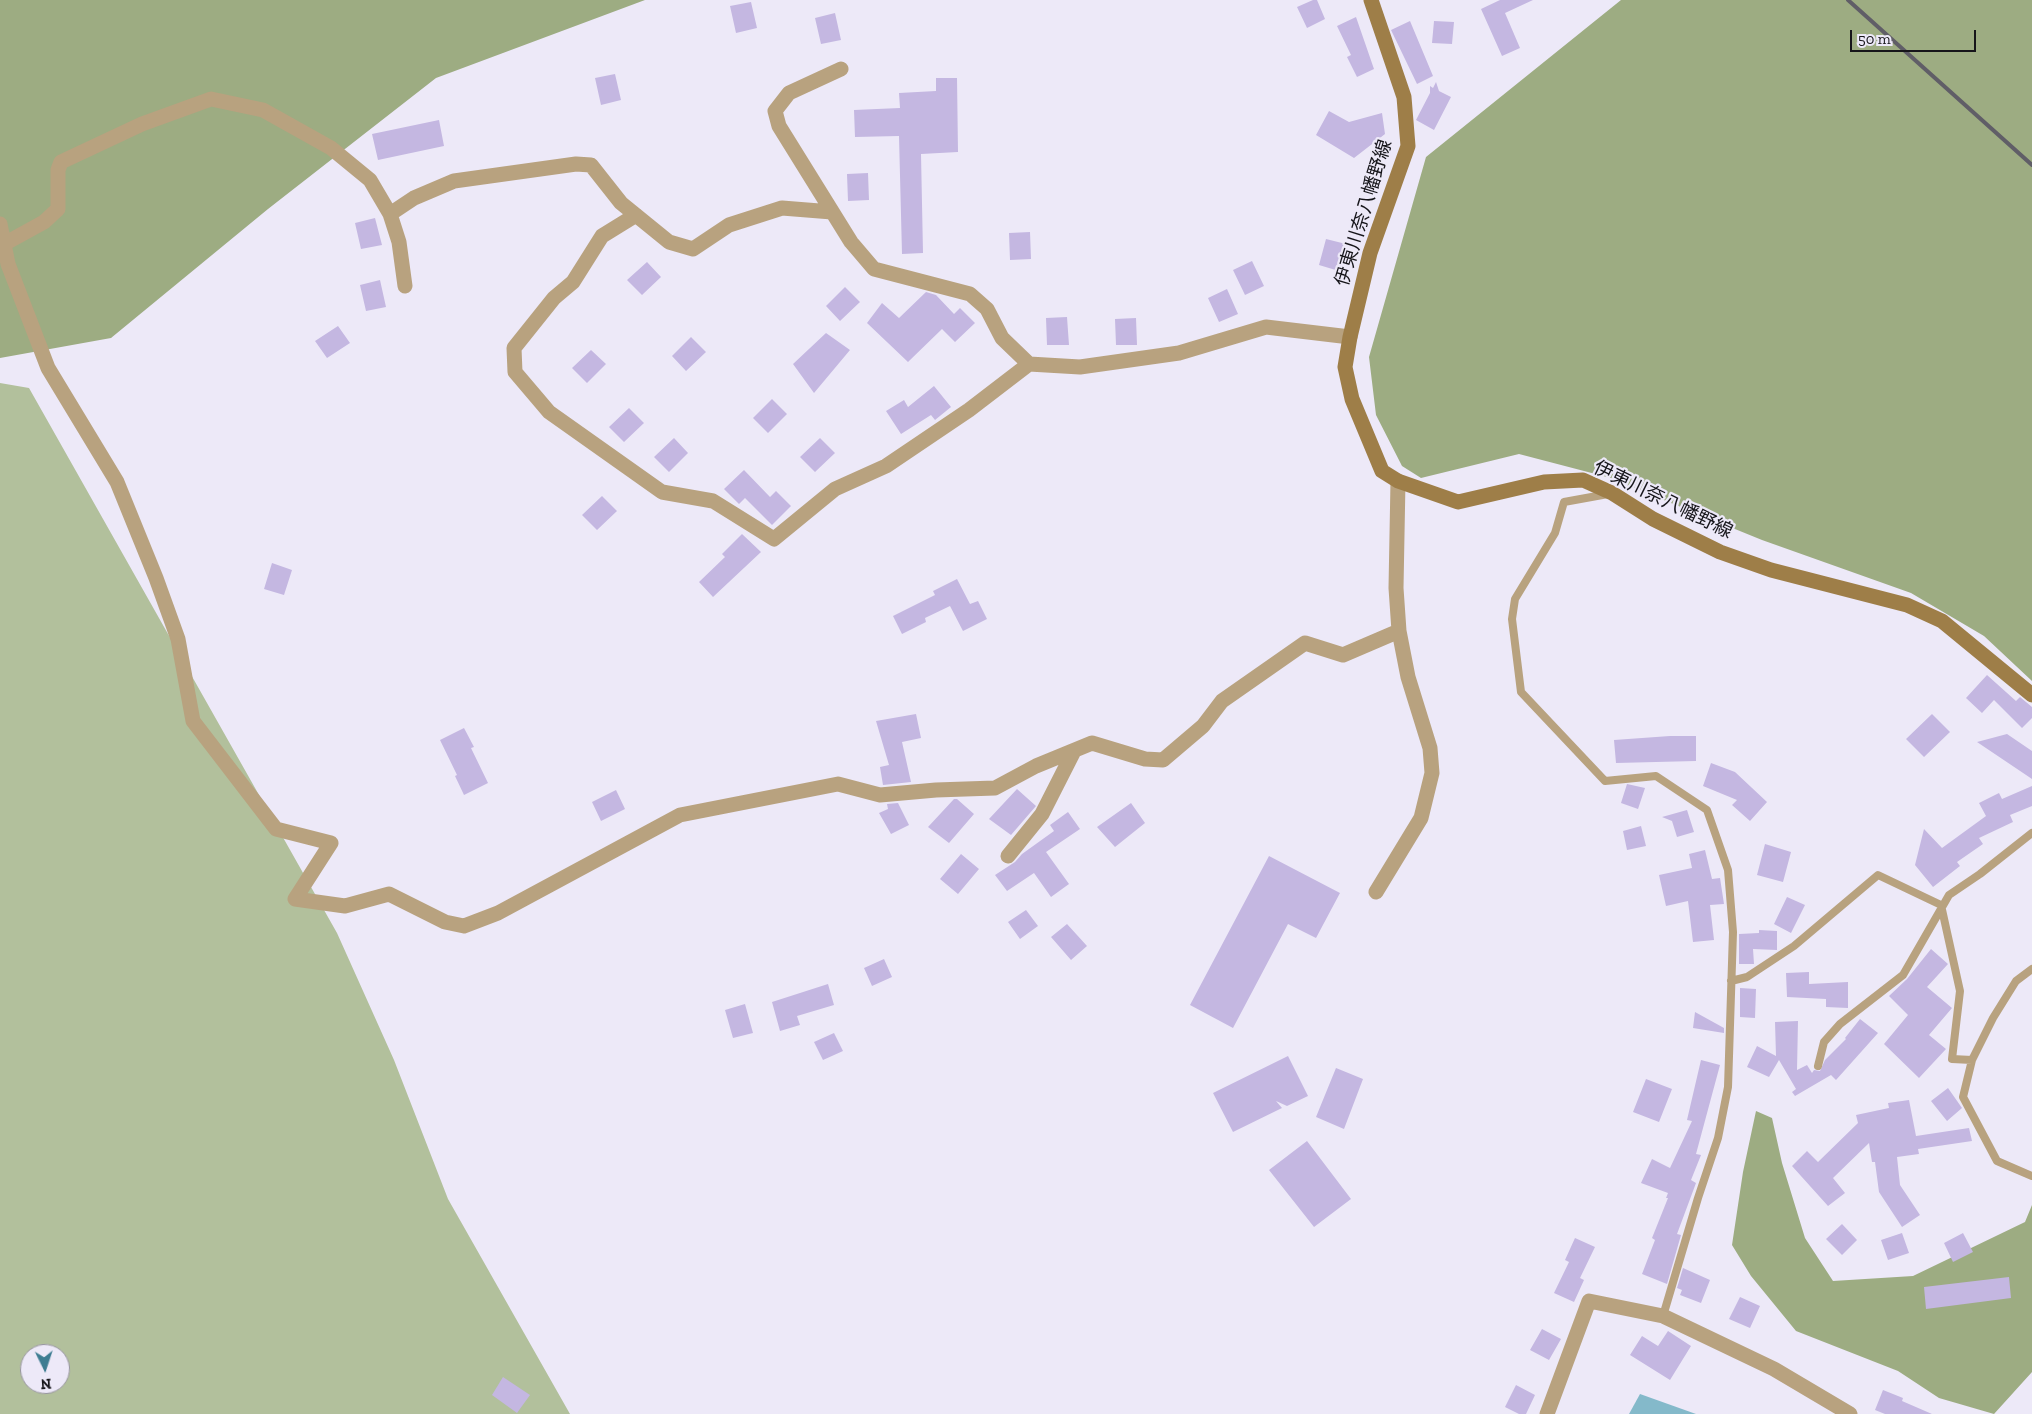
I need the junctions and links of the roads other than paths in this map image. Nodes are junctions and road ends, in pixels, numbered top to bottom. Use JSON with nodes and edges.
{"nodes":[{"id":1,"x":1371,"y":0,"type":"edge"},
{"id":2,"x":841,"y":69,"type":"dead end"},
{"id":3,"x":832,"y":212,"type":"junction"},
{"id":4,"x":390,"y":214,"type":"junction"},
{"id":5,"x":636,"y":215,"type":"junction"},
{"id":6,"x":0,"y":224,"type":"edge"},
{"id":7,"x":4,"y":244,"type":"junction"},
{"id":8,"x":405,"y":286,"type":"dead end"},
{"id":9,"x":1350,"y":337,"type":"junction"},
{"id":10,"x":1029,"y":364,"type":"junction"},
{"id":11,"x":1398,"y":481,"type":"junction"},
{"id":12,"x":1612,"y":493,"type":"junction"},
{"id":13,"x":1398,"y":631,"type":"junction"},
{"id":14,"x":2032,"y":695,"type":"edge"},
{"id":15,"x":1074,"y":751,"type":"junction"},
{"id":16,"x":2032,"y":833,"type":"edge"},
{"id":17,"x":1008,"y":856,"type":"dead end"},
{"id":18,"x":1376,"y":892,"type":"dead end"},
{"id":19,"x":1941,"y":905,"type":"junction"},
{"id":20,"x":2032,"y":969,"type":"edge"},
{"id":21,"x":1731,"y":981,"type":"junction"},
{"id":22,"x":1972,"y":1060,"type":"junction"},
{"id":23,"x":1818,"y":1066,"type":"dead end"},
{"id":24,"x":2032,"y":1176,"type":"edge"},
{"id":25,"x":1663,"y":1316,"type":"junction"},
{"id":26,"x":1547,"y":1414,"type":"edge"},
{"id":27,"x":1850,"y":1414,"type":"edge"}],
"edges":[{"from":1,"to":9,"type":"main road","name":"伊東川奈八幡野線"},
{"from":2,"to":3,"type":"street"},
{"from":3,"to":5,"type":"street"},
{"from":3,"to":10,"type":"street"},
{"from":4,"to":5,"type":"street"},
{"from":4,"to":7,"type":"street"},
{"from":4,"to":8,"type":"street"},
{"from":5,"to":10,"type":"street"},
{"from":6,"to":7,"type":"street"},
{"from":7,"to":15,"type":"street"},
{"from":9,"to":10,"type":"street"},
{"from":9,"to":11,"type":"main road","name":"伊東川奈八幡野線"},
{"from":11,"to":12,"type":"main road","name":"伊東川奈八幡野線"},
{"from":11,"to":13,"type":"street"},
{"from":12,"to":14,"type":"main road","name":"伊東川奈八幡野線"},
{"from":12,"to":21,"type":"lane"},
{"from":13,"to":15,"type":"street"},
{"from":13,"to":18,"type":"street"},
{"from":15,"to":17,"type":"street"},
{"from":16,"to":19,"type":"lane"},
{"from":19,"to":21,"type":"lane"},
{"from":19,"to":22,"type":"lane"},
{"from":19,"to":23,"type":"lane"},
{"from":20,"to":22,"type":"lane"},
{"from":21,"to":25,"type":"lane"},
{"from":22,"to":24,"type":"lane"},
{"from":25,"to":26,"type":"street"},
{"from":25,"to":27,"type":"street"}]}
